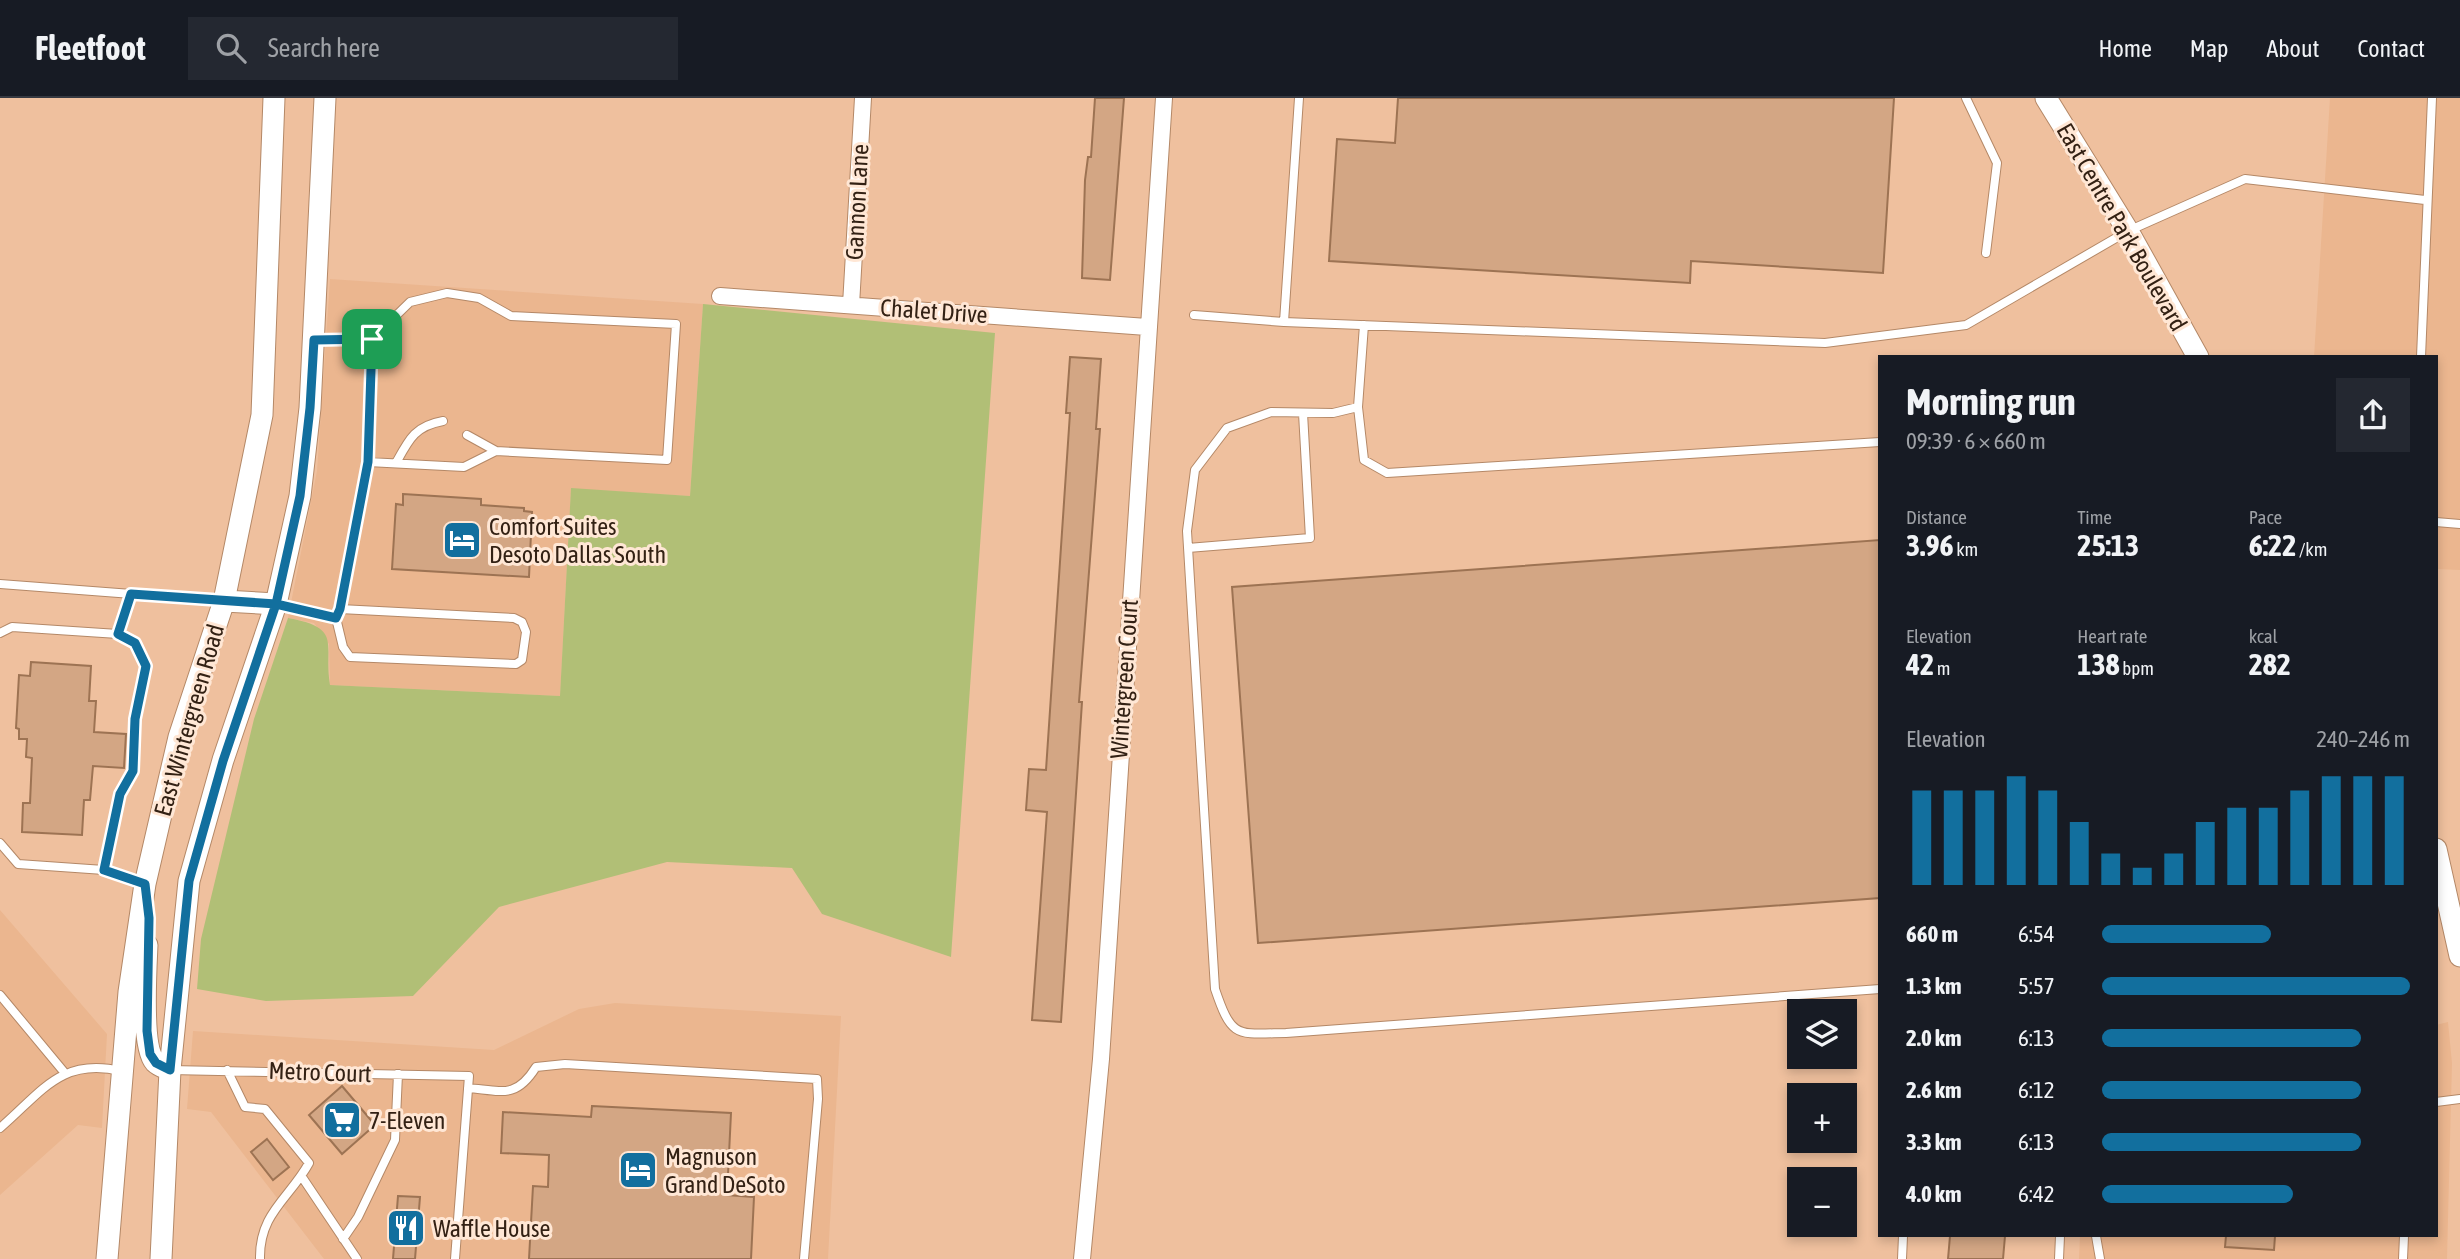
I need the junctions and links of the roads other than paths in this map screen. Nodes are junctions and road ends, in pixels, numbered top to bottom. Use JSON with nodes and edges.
{"nodes":[{"id":1,"x":274,"y":98,"type":"edge"},
{"id":2,"x":325,"y":98,"type":"edge"},
{"id":3,"x":863,"y":98,"type":"edge"},
{"id":4,"x":1164,"y":98,"type":"edge"},
{"id":5,"x":1299,"y":98,"type":"edge"},
{"id":6,"x":1966,"y":98,"type":"edge"},
{"id":7,"x":2046,"y":98,"type":"edge"},
{"id":8,"x":2432,"y":98,"type":"edge"},
{"id":9,"x":2425,"y":200,"type":"junction"},
{"id":10,"x":2128,"y":231,"type":"junction"},
{"id":11,"x":1986,"y":253,"type":"dead end"},
{"id":12,"x":720,"y":296,"type":"dead end"},
{"id":13,"x":851,"y":305,"type":"junction"},
{"id":14,"x":1194,"y":315,"type":"dead end"},
{"id":15,"x":1283,"y":322,"type":"junction"},
{"id":16,"x":1364,"y":325,"type":"junction"},
{"id":17,"x":1147,"y":327,"type":"junction"},
{"id":18,"x":372,"y":339,"type":"junction"},
{"id":19,"x":314,"y":340,"type":"junction"},
{"id":20,"x":2197,"y":355,"type":"edge"},
{"id":21,"x":2421,"y":355,"type":"edge"},
{"id":22,"x":1358,"y":407,"type":"junction"},
{"id":23,"x":1303,"y":413,"type":"junction"},
{"id":24,"x":443,"y":421,"type":"dead end"},
{"id":25,"x":467,"y":435,"type":"dead end"},
{"id":26,"x":1878,"y":443,"type":"edge"},
{"id":27,"x":496,"y":451,"type":"junction"},
{"id":28,"x":368,"y":462,"type":"junction"},
{"id":29,"x":396,"y":463,"type":"junction"},
{"id":30,"x":2438,"y":522,"type":"edge"},
{"id":31,"x":2460,"y":524,"type":"edge"},
{"id":32,"x":1188,"y":548,"type":"junction"},
{"id":33,"x":0,"y":584,"type":"edge"},
{"id":34,"x":131,"y":594,"type":"junction"},
{"id":35,"x":225,"y":601,"type":"junction"},
{"id":36,"x":276,"y":604,"type":"junction"},
{"id":37,"x":340,"y":609,"type":"junction"},
{"id":38,"x":336,"y":618,"type":"junction"},
{"id":39,"x":0,"y":633,"type":"edge"},
{"id":40,"x":118,"y":634,"type":"junction"},
{"id":41,"x":0,"y":843,"type":"edge"},
{"id":42,"x":2438,"y":865,"type":"edge"},
{"id":43,"x":104,"y":870,"type":"junction"},
{"id":44,"x":145,"y":884,"type":"junction"},
{"id":45,"x":2442,"y":897,"type":"edge"},
{"id":46,"x":2460,"y":956,"type":"edge"},
{"id":47,"x":1878,"y":989,"type":"edge"},
{"id":48,"x":0,"y":995,"type":"edge"},
{"id":49,"x":170,"y":1070,"type":"junction"},
{"id":50,"x":226,"y":1070,"type":"junction"},
{"id":51,"x":123,"y":1071,"type":"junction"},
{"id":52,"x":64,"y":1072,"type":"junction"},
{"id":53,"x":398,"y":1074,"type":"junction"},
{"id":54,"x":468,"y":1088,"type":"junction"},
{"id":55,"x":2460,"y":1099,"type":"edge"},
{"id":56,"x":2438,"y":1101,"type":"edge"},
{"id":57,"x":0,"y":1128,"type":"edge"},
{"id":58,"x":302,"y":1177,"type":"junction"},
{"id":59,"x":1903,"y":1237,"type":"edge"},
{"id":60,"x":2060,"y":1237,"type":"edge"},
{"id":61,"x":2096,"y":1237,"type":"edge"},
{"id":62,"x":2404,"y":1237,"type":"edge"},
{"id":63,"x":343,"y":1239,"type":"junction"},
{"id":64,"x":107,"y":1259,"type":"edge"},
{"id":65,"x":161,"y":1259,"type":"edge"},
{"id":66,"x":260,"y":1259,"type":"edge"},
{"id":67,"x":357,"y":1259,"type":"edge"},
{"id":68,"x":455,"y":1259,"type":"edge"},
{"id":69,"x":804,"y":1259,"type":"edge"},
{"id":70,"x":1082,"y":1259,"type":"edge"},
{"id":71,"x":1902,"y":1259,"type":"edge"},
{"id":72,"x":2059,"y":1259,"type":"edge"},
{"id":73,"x":2100,"y":1259,"type":"edge"},
{"id":74,"x":2403,"y":1259,"type":"edge"}],
"edges":[{"from":1,"to":35,"type":"main road","name":"East Wintergreen Road"},
{"from":2,"to":19,"type":"main road","name":"East Wintergreen Road"},
{"from":3,"to":13,"type":"street","name":"Gannon Lane"},
{"from":4,"to":17,"type":"street","name":"Wintergreen Court"},
{"from":5,"to":15,"type":"lane"},
{"from":6,"to":11,"type":"lane"},
{"from":7,"to":10,"type":"main road","name":"East Centre Park Boulevard"},
{"from":8,"to":9,"type":"lane"},
{"from":9,"to":10,"type":"lane"},
{"from":9,"to":21,"type":"lane"},
{"from":10,"to":16,"type":"lane"},
{"from":10,"to":20,"type":"main road","name":"East Centre Park Boulevard"},
{"from":12,"to":13,"type":"street","name":"Chalet Drive"},
{"from":13,"to":17,"type":"street","name":"Chalet Drive"},
{"from":14,"to":15,"type":"lane"},
{"from":15,"to":16,"type":"lane"},
{"from":16,"to":22,"type":"lane"},
{"from":17,"to":70,"type":"street","name":"Wintergreen Court"},
{"from":18,"to":19,"type":"lane"},
{"from":18,"to":27,"type":"lane"},
{"from":18,"to":28,"type":"lane"},
{"from":19,"to":36,"type":"main road","name":"East Wintergreen Road"},
{"from":22,"to":23,"type":"lane"},
{"from":22,"to":26,"type":"lane"},
{"from":23,"to":32,"type":"lane"},
{"from":23,"to":32,"type":"lane"},
{"from":24,"to":29,"type":"lane"},
{"from":25,"to":27,"type":"lane"},
{"from":27,"to":29,"type":"lane"},
{"from":28,"to":29,"type":"lane"},
{"from":28,"to":37,"type":"lane"},
{"from":30,"to":31,"type":"lane"},
{"from":32,"to":47,"type":"lane"},
{"from":33,"to":34,"type":"lane"},
{"from":34,"to":35,"type":"lane"},
{"from":34,"to":40,"type":"lane"},
{"from":35,"to":36,"type":"main road"},
{"from":35,"to":44,"type":"main road","name":"East Wintergreen Road"},
{"from":36,"to":38,"type":"lane"},
{"from":36,"to":49,"type":"main road","name":"East Wintergreen Road"},
{"from":37,"to":38,"type":"lane"},
{"from":37,"to":38,"type":"lane"},
{"from":39,"to":40,"type":"lane"},
{"from":40,"to":43,"type":"lane"},
{"from":41,"to":43,"type":"lane"},
{"from":42,"to":45,"type":"main road"},
{"from":43,"to":44,"type":"lane"},
{"from":44,"to":49,"type":"main road"},
{"from":44,"to":51,"type":"main road","name":"East Wintergreen Road"},
{"from":45,"to":46,"type":"main road"},
{"from":48,"to":52,"type":"lane"},
{"from":49,"to":50,"type":"lane","name":"Metro Court"},
{"from":49,"to":65,"type":"main road","name":"East Wintergreen Road"},
{"from":50,"to":53,"type":"lane","name":"Metro Court"},
{"from":50,"to":58,"type":"lane"},
{"from":51,"to":52,"type":"lane"},
{"from":51,"to":64,"type":"main road","name":"East Wintergreen Road"},
{"from":52,"to":57,"type":"lane"},
{"from":53,"to":54,"type":"lane","name":"Metro Court"},
{"from":53,"to":63,"type":"lane"},
{"from":54,"to":68,"type":"lane"},
{"from":54,"to":69,"type":"lane"},
{"from":55,"to":56,"type":"lane"},
{"from":58,"to":63,"type":"lane"},
{"from":58,"to":66,"type":"lane"},
{"from":59,"to":71,"type":"lane"},
{"from":60,"to":72,"type":"lane"},
{"from":61,"to":73,"type":"lane"},
{"from":62,"to":74,"type":"lane"},
{"from":63,"to":67,"type":"lane"}]}
